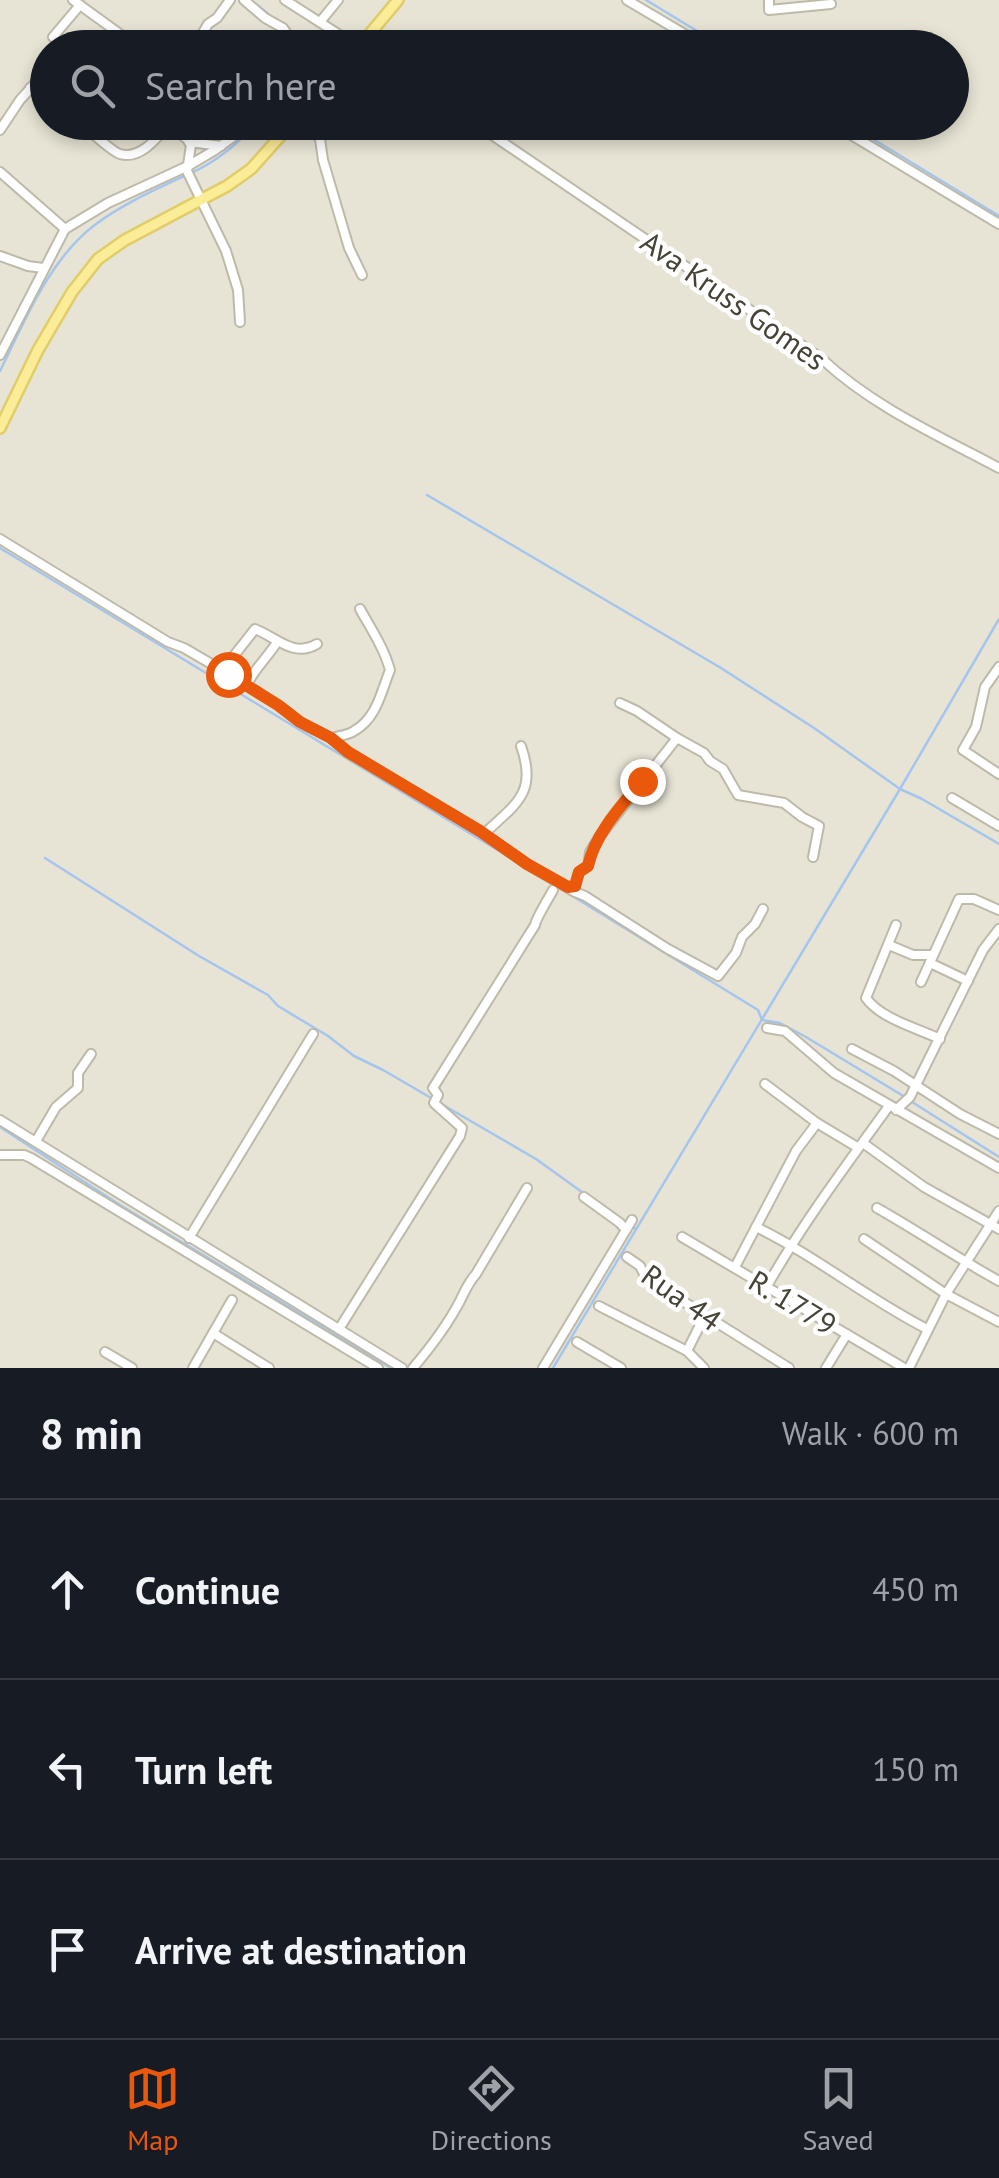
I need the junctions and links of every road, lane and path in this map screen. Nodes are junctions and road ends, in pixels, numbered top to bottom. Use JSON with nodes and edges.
{"nodes":[{"id":1,"x":230,"y":0,"type":"edge"},
{"id":2,"x":244,"y":0,"type":"edge"},
{"id":3,"x":285,"y":0,"type":"edge"},
{"id":4,"x":338,"y":0,"type":"edge"},
{"id":5,"x":398,"y":0,"type":"edge"},
{"id":6,"x":626,"y":0,"type":"edge"},
{"id":7,"x":769,"y":0,"type":"edge"},
{"id":8,"x":77,"y":2,"type":"edge"},
{"id":9,"x":831,"y":4,"type":"dead end"},
{"id":10,"x":320,"y":22,"type":"junction"},
{"id":11,"x":58,"y":30,"type":"edge"},
{"id":12,"x":115,"y":30,"type":"edge"},
{"id":13,"x":204,"y":30,"type":"edge"},
{"id":14,"x":284,"y":30,"type":"edge"},
{"id":15,"x":332,"y":30,"type":"edge"},
{"id":16,"x":373,"y":30,"type":"edge"},
{"id":17,"x":677,"y":30,"type":"edge"},
{"id":18,"x":30,"y":88,"type":"edge"},
{"id":19,"x":0,"y":130,"type":"edge"},
{"id":20,"x":102,"y":140,"type":"edge"},
{"id":21,"x":153,"y":140,"type":"edge"},
{"id":22,"x":187,"y":140,"type":"edge"},
{"id":23,"x":227,"y":140,"type":"edge"},
{"id":24,"x":277,"y":140,"type":"edge"},
{"id":25,"x":320,"y":140,"type":"edge"},
{"id":26,"x":500,"y":140,"type":"edge"},
{"id":27,"x":860,"y":140,"type":"edge"},
{"id":28,"x":189,"y":142,"type":"junction"},
{"id":29,"x":220,"y":146,"type":"junction"},
{"id":30,"x":188,"y":168,"type":"junction"},
{"id":31,"x":0,"y":172,"type":"edge"},
{"id":32,"x":201,"y":200,"type":"junction"},
{"id":33,"x":999,"y":224,"type":"edge"},
{"id":34,"x":65,"y":229,"type":"junction"},
{"id":35,"x":0,"y":256,"type":"edge"},
{"id":36,"x":43,"y":268,"type":"junction"},
{"id":37,"x":362,"y":275,"type":"dead end"},
{"id":38,"x":240,"y":322,"type":"dead end"},
{"id":39,"x":0,"y":355,"type":"edge"},
{"id":40,"x":0,"y":428,"type":"edge"},
{"id":41,"x":999,"y":468,"type":"edge"},
{"id":42,"x":0,"y":539,"type":"edge"},
{"id":43,"x":360,"y":609,"type":"dead end"},
{"id":44,"x":277,"y":642,"type":"junction"},
{"id":45,"x":317,"y":644,"type":"dead end"},
{"id":46,"x":232,"y":657,"type":"dead end"},
{"id":47,"x":999,"y":666,"type":"edge"},
{"id":48,"x":257,"y":671,"type":"junction"},
{"id":49,"x":232,"y":676,"type":"junction"},
{"id":50,"x":247,"y":686,"type":"junction"},
{"id":51,"x":620,"y":703,"type":"dead end"},
{"id":52,"x":331,"y":738,"type":"junction"},
{"id":53,"x":676,"y":738,"type":"junction"},
{"id":54,"x":520,"y":746,"type":"dead end"},
{"id":55,"x":999,"y":774,"type":"edge"},
{"id":56,"x":952,"y":798,"type":"dead end"},
{"id":57,"x":999,"y":826,"type":"edge"},
{"id":58,"x":484,"y":834,"type":"junction"},
{"id":59,"x":813,"y":857,"type":"dead end"},
{"id":60,"x":568,"y":887,"type":"junction"},
{"id":61,"x":553,"y":890,"type":"dead end"},
{"id":62,"x":763,"y":909,"type":"dead end"},
{"id":63,"x":999,"y":910,"type":"edge"},
{"id":64,"x":896,"y":925,"type":"dead end"},
{"id":65,"x":999,"y":929,"type":"edge"},
{"id":66,"x":889,"y":946,"type":"junction"},
{"id":67,"x":932,"y":959,"type":"junction"},
{"id":68,"x":922,"y":982,"type":"dead end"},
{"id":69,"x":968,"y":982,"type":"junction"},
{"id":70,"x":766,"y":1028,"type":"dead end"},
{"id":71,"x":313,"y":1034,"type":"dead end"},
{"id":72,"x":940,"y":1039,"type":"junction"},
{"id":73,"x":852,"y":1050,"type":"dead end"},
{"id":74,"x":91,"y":1054,"type":"dead end"},
{"id":75,"x":766,"y":1084,"type":"dead end"},
{"id":76,"x":916,"y":1085,"type":"junction"},
{"id":77,"x":892,"y":1108,"type":"junction"},
{"id":78,"x":0,"y":1120,"type":"edge"},
{"id":79,"x":817,"y":1123,"type":"junction"},
{"id":80,"x":999,"y":1134,"type":"edge"},
{"id":81,"x":36,"y":1142,"type":"junction"},
{"id":82,"x":860,"y":1145,"type":"junction"},
{"id":83,"x":0,"y":1155,"type":"edge"},
{"id":84,"x":999,"y":1168,"type":"edge"},
{"id":85,"x":527,"y":1188,"type":"dead end"},
{"id":86,"x":584,"y":1197,"type":"dead end"},
{"id":87,"x":877,"y":1208,"type":"dead end"},
{"id":88,"x":999,"y":1211,"type":"edge"},
{"id":89,"x":756,"y":1227,"type":"junction"},
{"id":90,"x":995,"y":1228,"type":"edge"},
{"id":91,"x":189,"y":1238,"type":"junction"},
{"id":92,"x":682,"y":1238,"type":"dead end"},
{"id":93,"x":864,"y":1239,"type":"dead end"},
{"id":94,"x":791,"y":1244,"type":"junction"},
{"id":95,"x":627,"y":1257,"type":"dead end"},
{"id":96,"x":966,"y":1263,"type":"junction"},
{"id":97,"x":735,"y":1268,"type":"junction"},
{"id":98,"x":999,"y":1281,"type":"edge"},
{"id":99,"x":767,"y":1286,"type":"junction"},
{"id":100,"x":946,"y":1294,"type":"junction"},
{"id":101,"x":232,"y":1300,"type":"dead end"},
{"id":102,"x":598,"y":1306,"type":"dead end"},
{"id":103,"x":705,"y":1315,"type":"junction"},
{"id":104,"x":999,"y":1322,"type":"edge"},
{"id":105,"x":338,"y":1329,"type":"junction"},
{"id":106,"x":927,"y":1330,"type":"junction"},
{"id":107,"x":213,"y":1333,"type":"junction"},
{"id":108,"x":847,"y":1334,"type":"junction"},
{"id":109,"x":577,"y":1342,"type":"dead end"},
{"id":110,"x":687,"y":1351,"type":"junction"},
{"id":111,"x":105,"y":1352,"type":"dead end"},
{"id":112,"x":828,"y":1365,"type":"edge"},
{"id":113,"x":132,"y":1368,"type":"edge"},
{"id":114,"x":192,"y":1368,"type":"edge"},
{"id":115,"x":269,"y":1368,"type":"edge"},
{"id":116,"x":378,"y":1368,"type":"edge"},
{"id":117,"x":402,"y":1368,"type":"edge"},
{"id":118,"x":413,"y":1368,"type":"edge"},
{"id":119,"x":543,"y":1368,"type":"edge"},
{"id":120,"x":622,"y":1368,"type":"edge"},
{"id":121,"x":704,"y":1368,"type":"edge"},
{"id":122,"x":789,"y":1368,"type":"edge"},
{"id":123,"x":839,"y":1368,"type":"edge"},
{"id":124,"x":907,"y":1368,"type":"edge"}],
"edges":[{"from":1,"to":13,"type":"street"},
{"from":2,"to":14,"type":"street"},
{"from":3,"to":10,"type":"street"},
{"from":4,"to":10,"type":"street"},
{"from":5,"to":16,"type":"main road"},
{"from":6,"to":17,"type":"street"},
{"from":7,"to":9,"type":"street"},
{"from":8,"to":11,"type":"street"},
{"from":8,"to":12,"type":"street"},
{"from":10,"to":15,"type":"street"},
{"from":18,"to":19,"type":"street"},
{"from":20,"to":21,"type":"street"},
{"from":22,"to":28,"type":"street"},
{"from":23,"to":29,"type":"street"},
{"from":24,"to":32,"type":"main road"},
{"from":25,"to":37,"type":"street"},
{"from":26,"to":41,"type":"street","name":"Ava Kruss Gomes"},
{"from":27,"to":33,"type":"street"},
{"from":28,"to":29,"type":"street"},
{"from":28,"to":30,"type":"street"},
{"from":29,"to":30,"type":"street"},
{"from":30,"to":32,"type":"street"},
{"from":30,"to":34,"type":"street"},
{"from":31,"to":34,"type":"street"},
{"from":32,"to":38,"type":"street"},
{"from":32,"to":40,"type":"main road"},
{"from":34,"to":36,"type":"street"},
{"from":35,"to":36,"type":"street"},
{"from":36,"to":39,"type":"street"},
{"from":42,"to":49,"type":"street"},
{"from":43,"to":52,"type":"street"},
{"from":44,"to":45,"type":"street"},
{"from":44,"to":46,"type":"street"},
{"from":44,"to":48,"type":"street"},
{"from":47,"to":55,"type":"street"},
{"from":48,"to":49,"type":"street"},
{"from":48,"to":50,"type":"street"},
{"from":49,"to":50,"type":"street"},
{"from":50,"to":52,"type":"street"},
{"from":51,"to":53,"type":"street"},
{"from":52,"to":58,"type":"street"},
{"from":53,"to":59,"type":"street"},
{"from":53,"to":60,"type":"street"},
{"from":54,"to":58,"type":"street"},
{"from":56,"to":57,"type":"street"},
{"from":58,"to":60,"type":"street"},
{"from":60,"to":62,"type":"street"},
{"from":61,"to":105,"type":"street"},
{"from":63,"to":67,"type":"street"},
{"from":64,"to":66,"type":"street"},
{"from":65,"to":69,"type":"street"},
{"from":66,"to":67,"type":"street"},
{"from":66,"to":72,"type":"street"},
{"from":67,"to":68,"type":"street"},
{"from":67,"to":69,"type":"street"},
{"from":69,"to":72,"type":"street"},
{"from":70,"to":77,"type":"street"},
{"from":71,"to":91,"type":"street"},
{"from":72,"to":76,"type":"street"},
{"from":73,"to":76,"type":"street"},
{"from":74,"to":81,"type":"street"},
{"from":75,"to":79,"type":"street"},
{"from":76,"to":77,"type":"street"},
{"from":76,"to":80,"type":"street"},
{"from":77,"to":82,"type":"street"},
{"from":77,"to":84,"type":"street"},
{"from":78,"to":81,"type":"street"},
{"from":79,"to":82,"type":"street"},
{"from":79,"to":89,"type":"street"},
{"from":81,"to":91,"type":"street"},
{"from":82,"to":90,"type":"street"},
{"from":82,"to":94,"type":"street"},
{"from":83,"to":116,"type":"street"},
{"from":85,"to":118,"type":"street"},
{"from":86,"to":119,"type":"street"},
{"from":87,"to":96,"type":"street"},
{"from":88,"to":90,"type":"street"},
{"from":89,"to":94,"type":"street"},
{"from":89,"to":97,"type":"street"},
{"from":90,"to":96,"type":"street"},
{"from":91,"to":105,"type":"street"},
{"from":92,"to":97,"type":"street","name":"R. 1779"},
{"from":93,"to":100,"type":"street"},
{"from":94,"to":99,"type":"street"},
{"from":94,"to":106,"type":"street"},
{"from":95,"to":103,"type":"street","name":"Rua 44"},
{"from":96,"to":98,"type":"street"},
{"from":96,"to":100,"type":"street"},
{"from":97,"to":99,"type":"street","name":"R. 1779"},
{"from":99,"to":108,"type":"street","name":"R. 1779"},
{"from":100,"to":104,"type":"street"},
{"from":100,"to":106,"type":"street"},
{"from":101,"to":107,"type":"street"},
{"from":102,"to":110,"type":"street"},
{"from":103,"to":110,"type":"street"},
{"from":103,"to":122,"type":"street","name":"Rua 44"},
{"from":105,"to":117,"type":"street"},
{"from":106,"to":124,"type":"street"},
{"from":107,"to":114,"type":"street"},
{"from":107,"to":115,"type":"street"},
{"from":108,"to":112,"type":"street"},
{"from":108,"to":124,"type":"street","name":"R. 1779"},
{"from":109,"to":120,"type":"street"},
{"from":110,"to":121,"type":"street"},
{"from":111,"to":113,"type":"street"},
{"from":112,"to":123,"type":"street"}]}
